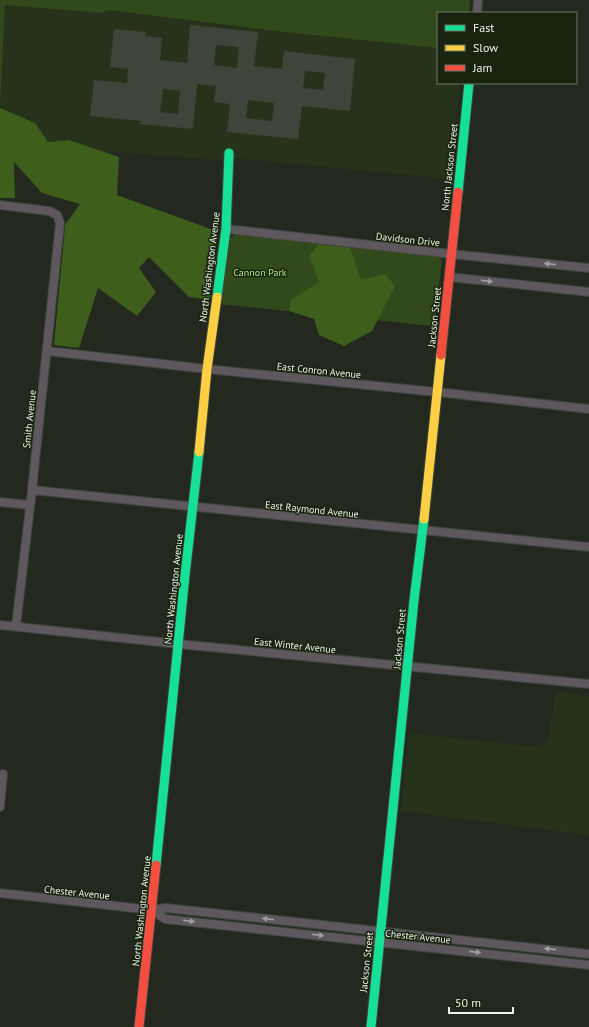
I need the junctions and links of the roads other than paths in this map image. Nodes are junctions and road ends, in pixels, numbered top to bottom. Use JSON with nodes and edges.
{"nodes":[{"id":1,"x":478,"y":0,"type":"edge"},
{"id":2,"x":477,"y":12,"type":"edge"},
{"id":3,"x":469,"y":84,"type":"edge"},
{"id":4,"x":229,"y":153,"type":"dead end"},
{"id":5,"x":0,"y":205,"type":"edge"},
{"id":6,"x":226,"y":229,"type":"junction"},
{"id":7,"x":451,"y":254,"type":"junction"},
{"id":8,"x":589,"y":268,"type":"edge"},
{"id":9,"x":448,"y":277,"type":"junction"},
{"id":10,"x":589,"y":292,"type":"edge"},
{"id":11,"x":46,"y":351,"type":"junction"},
{"id":12,"x":207,"y":370,"type":"junction"},
{"id":13,"x":437,"y":392,"type":"junction"},
{"id":14,"x":589,"y":408,"type":"edge"},
{"id":15,"x":32,"y":490,"type":"junction"},
{"id":16,"x":0,"y":502,"type":"edge"},
{"id":17,"x":30,"y":505,"type":"junction"},
{"id":18,"x":193,"y":506,"type":"junction"},
{"id":19,"x":422,"y":531,"type":"junction"},
{"id":20,"x":589,"y":547,"type":"edge"},
{"id":21,"x":0,"y":625,"type":"edge"},
{"id":22,"x":16,"y":626,"type":"junction"},
{"id":23,"x":178,"y":644,"type":"junction"},
{"id":24,"x":408,"y":666,"type":"junction"},
{"id":25,"x":589,"y":684,"type":"edge"},
{"id":26,"x":4,"y":774,"type":"dead end"},
{"id":27,"x":0,"y":807,"type":"edge"},
{"id":28,"x":0,"y":894,"type":"edge"},
{"id":29,"x":152,"y":910,"type":"junction"},
{"id":30,"x":233,"y":915,"type":"junction"},
{"id":31,"x":305,"y":923,"type":"junction"},
{"id":32,"x":232,"y":926,"type":"junction"},
{"id":33,"x":380,"y":931,"type":"junction"},
{"id":34,"x":304,"y":934,"type":"junction"},
{"id":35,"x":379,"y":942,"type":"junction"},
{"id":36,"x":520,"y":946,"type":"junction"},
{"id":37,"x":589,"y":954,"type":"edge"},
{"id":38,"x":519,"y":957,"type":"junction"},
{"id":39,"x":589,"y":965,"type":"edge"},
{"id":40,"x":140,"y":1027,"type":"edge"},
{"id":41,"x":371,"y":1027,"type":"edge"}],
"edges":[{"from":1,"to":2,"type":"street"},
{"from":3,"to":7,"type":"street","name":"North Jackson Street"},
{"from":4,"to":6,"type":"street","name":"North Washington Avenue"},
{"from":5,"to":11,"type":"street","name":"Smith Avenue"},
{"from":6,"to":7,"type":"street","name":"Davidson Drive"},
{"from":6,"to":12,"type":"street","name":"North Washington Avenue"},
{"from":8,"to":7,"type":"street","name":"Davidson Drive","one_way":true},
{"from":7,"to":9,"type":"street","name":"Jackson Street"},
{"from":9,"to":10,"type":"street","one_way":true},
{"from":9,"to":13,"type":"street","name":"Jackson Street"},
{"from":11,"to":12,"type":"street","name":"East Conron Avenue"},
{"from":11,"to":15,"type":"street","name":"Smith Avenue"},
{"from":12,"to":13,"type":"street","name":"East Conron Avenue"},
{"from":12,"to":18,"type":"street","name":"North Washington Avenue"},
{"from":13,"to":14,"type":"street","name":"East Conron Avenue"},
{"from":13,"to":19,"type":"street","name":"Jackson Street"},
{"from":15,"to":17,"type":"street","name":"Smith Avenue"},
{"from":15,"to":18,"type":"street","name":"East Raymond Avenue"},
{"from":16,"to":17,"type":"street"},
{"from":17,"to":22,"type":"street","name":"Smith Avenue"},
{"from":18,"to":19,"type":"street","name":"East Raymond Avenue"},
{"from":18,"to":23,"type":"street","name":"North Washington Avenue"},
{"from":19,"to":20,"type":"street","name":"East Raymond Avenue"},
{"from":19,"to":24,"type":"street","name":"Jackson Street"},
{"from":21,"to":22,"type":"street","name":"East Winter Avenue"},
{"from":22,"to":23,"type":"street","name":"East Winter Avenue"},
{"from":23,"to":24,"type":"street","name":"East Winter Avenue"},
{"from":23,"to":29,"type":"street","name":"North Washington Avenue"},
{"from":24,"to":25,"type":"street","name":"East Winter Avenue"},
{"from":24,"to":33,"type":"street","name":"Jackson Street"},
{"from":26,"to":27,"type":"street"},
{"from":28,"to":29,"type":"street","name":"Chester Avenue"},
{"from":29,"to":30,"type":"street","name":"Chester Avenue"},
{"from":29,"to":32,"type":"street","name":"Chester Avenue","one_way":true},
{"from":29,"to":40,"type":"street","name":"North Washington Avenue"},
{"from":31,"to":30,"type":"street","name":"Chester Avenue","one_way":true},
{"from":30,"to":32,"type":"street"},
{"from":31,"to":33,"type":"street","name":"Chester Avenue"},
{"from":31,"to":34,"type":"street"},
{"from":32,"to":34,"type":"street","name":"Chester Avenue"},
{"from":33,"to":35,"type":"street","name":"Jackson Street"},
{"from":33,"to":36,"type":"street","name":"Chester Avenue"},
{"from":34,"to":35,"type":"street","name":"Chester Avenue","one_way":true},
{"from":35,"to":38,"type":"street","name":"Chester Avenue","one_way":true},
{"from":35,"to":41,"type":"street","name":"Jackson Street"},
{"from":37,"to":36,"type":"street","name":"Chester Avenue","one_way":true},
{"from":36,"to":38,"type":"street"},
{"from":38,"to":39,"type":"street","name":"Chester Avenue"}]}
